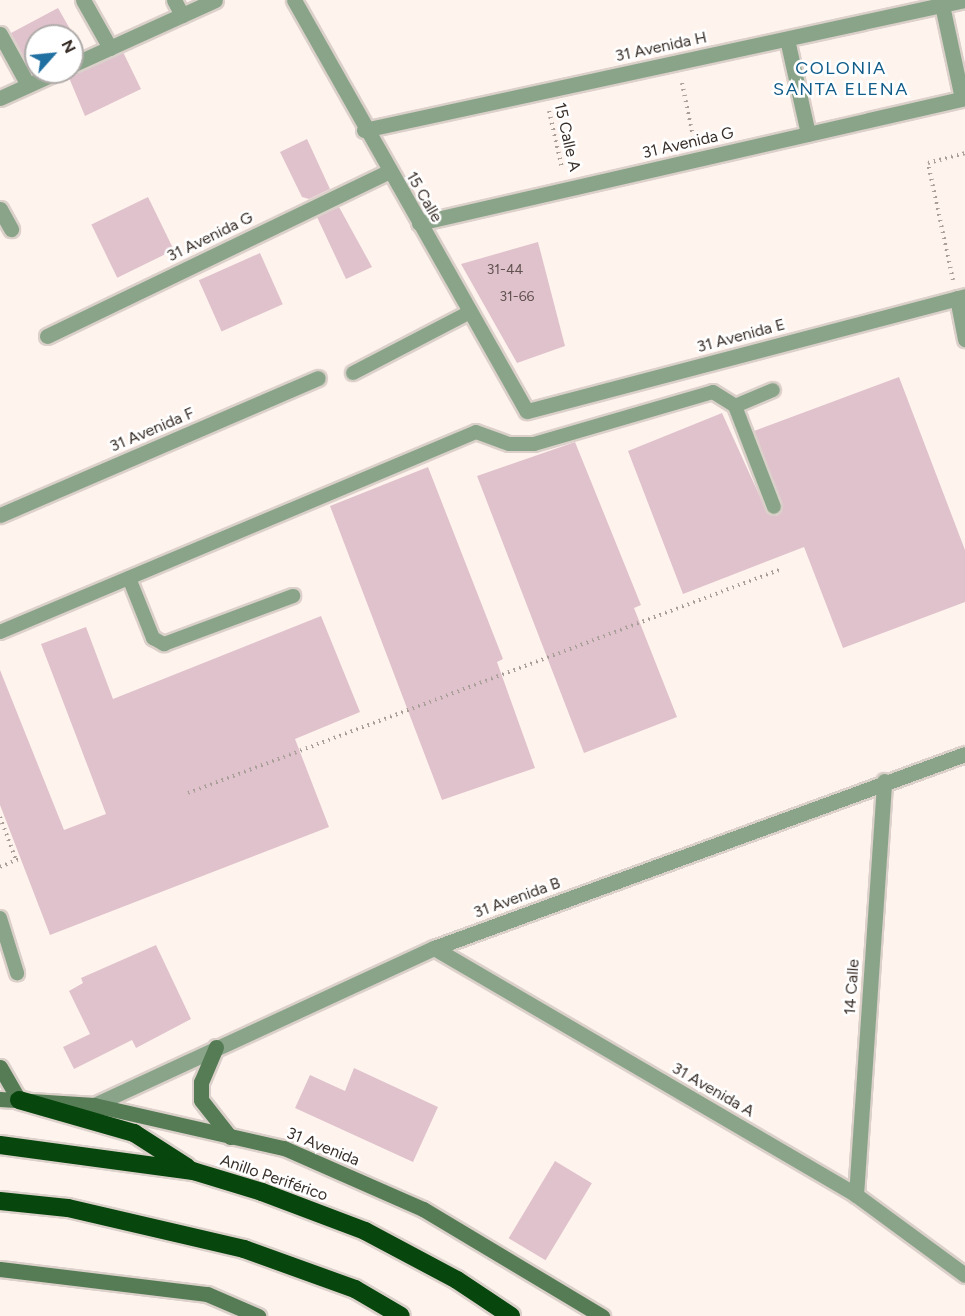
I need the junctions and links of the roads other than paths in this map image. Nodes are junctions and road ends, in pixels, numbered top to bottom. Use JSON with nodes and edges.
{"nodes":[{"id":1,"x":83,"y":0,"type":"edge"},
{"id":2,"x":174,"y":0,"type":"edge"},
{"id":3,"x":215,"y":0,"type":"edge"},
{"id":4,"x":294,"y":0,"type":"edge"},
{"id":5,"x":965,"y":0,"type":"edge"},
{"id":6,"x":942,"y":5,"type":"junction"},
{"id":7,"x":182,"y":15,"type":"junction"},
{"id":8,"x":0,"y":34,"type":"edge"},
{"id":9,"x":787,"y":39,"type":"junction"},
{"id":10,"x":110,"y":48,"type":"junction"},
{"id":11,"x":84,"y":60,"type":"edge"},
{"id":12,"x":28,"y":85,"type":"joint"},
{"id":13,"x":0,"y":98,"type":"edge"},
{"id":14,"x":964,"y":98,"type":"edge"},
{"id":15,"x":364,"y":130,"type":"junction"},
{"id":16,"x":808,"y":134,"type":"junction"},
{"id":17,"x":388,"y":171,"type":"junction"},
{"id":18,"x":0,"y":209,"type":"edge"},
{"id":19,"x":418,"y":223,"type":"junction"},
{"id":20,"x":11,"y":229,"type":"dead end"},
{"id":21,"x":961,"y":297,"type":"edge"},
{"id":22,"x":470,"y":312,"type":"junction"},
{"id":23,"x":47,"y":336,"type":"dead end"},
{"id":24,"x":965,"y":339,"type":"edge"},
{"id":25,"x":353,"y":373,"type":"dead end"},
{"id":26,"x":318,"y":378,"type":"dead end"},
{"id":27,"x":773,"y":390,"type":"dead end"},
{"id":28,"x":735,"y":406,"type":"junction"},
{"id":29,"x":527,"y":411,"type":"joint"},
{"id":30,"x":774,"y":507,"type":"dead end"},
{"id":31,"x":0,"y":515,"type":"edge"},
{"id":32,"x":129,"y":578,"type":"junction"},
{"id":33,"x":293,"y":596,"type":"dead end"},
{"id":34,"x":0,"y":632,"type":"edge"},
{"id":35,"x":965,"y":754,"type":"edge"},
{"id":36,"x":884,"y":781,"type":"junction"},
{"id":37,"x":0,"y":918,"type":"edge"},
{"id":38,"x":434,"y":948,"type":"junction"},
{"id":39,"x":17,"y":973,"type":"dead end"},
{"id":40,"x":216,"y":1047,"type":"junction"},
{"id":41,"x":0,"y":1067,"type":"edge"},
{"id":42,"x":0,"y":1099,"type":"edge"},
{"id":43,"x":19,"y":1100,"type":"junction"},
{"id":44,"x":94,"y":1105,"type":"junction"},
{"id":45,"x":230,"y":1137,"type":"junction"},
{"id":46,"x":0,"y":1145,"type":"edge"},
{"id":47,"x":193,"y":1171,"type":"junction"},
{"id":48,"x":856,"y":1195,"type":"junction"},
{"id":49,"x":0,"y":1201,"type":"edge"},
{"id":50,"x":0,"y":1269,"type":"edge"},
{"id":51,"x":965,"y":1275,"type":"edge"},
{"id":52,"x":258,"y":1316,"type":"edge"},
{"id":53,"x":402,"y":1316,"type":"edge"},
{"id":54,"x":511,"y":1316,"type":"edge"},
{"id":55,"x":602,"y":1316,"type":"edge"}],
"edges":[{"from":1,"to":10,"type":"street"},
{"from":2,"to":7,"type":"street"},
{"from":3,"to":7,"type":"street"},
{"from":4,"to":15,"type":"street","name":"15 Calle"},
{"from":5,"to":6,"type":"street","name":"31 Avenida H"},
{"from":6,"to":9,"type":"street","name":"31 Avenida H"},
{"from":6,"to":14,"type":"street"},
{"from":7,"to":10,"type":"street"},
{"from":8,"to":12,"type":"street"},
{"from":9,"to":15,"type":"street","name":"31 Avenida H"},
{"from":9,"to":16,"type":"street"},
{"from":10,"to":11,"type":"street"},
{"from":12,"to":13,"type":"street"},
{"from":14,"to":16,"type":"street","name":"31 Avenida G"},
{"from":15,"to":17,"type":"street","name":"15 Calle"},
{"from":16,"to":19,"type":"street","name":"31 Avenida G"},
{"from":17,"to":19,"type":"street","name":"15 Calle"},
{"from":17,"to":23,"type":"street","name":"31 Avenida G"},
{"from":18,"to":20,"type":"street"},
{"from":19,"to":22,"type":"street","name":"15 Calle"},
{"from":21,"to":24,"type":"street"},
{"from":21,"to":29,"type":"street","name":"31 Avenida E"},
{"from":22,"to":25,"type":"lane"},
{"from":22,"to":29,"type":"street","name":"15 Calle"},
{"from":26,"to":31,"type":"street","name":"31 Avenida F"},
{"from":27,"to":28,"type":"lane"},
{"from":28,"to":30,"type":"lane"},
{"from":28,"to":32,"type":"lane"},
{"from":32,"to":33,"type":"lane"},
{"from":32,"to":34,"type":"lane"},
{"from":35,"to":36,"type":"street","name":"31 Avenida B"},
{"from":36,"to":38,"type":"street","name":"31 Avenida B"},
{"from":36,"to":48,"type":"street","name":"14 Calle"},
{"from":37,"to":39,"type":"lane"},
{"from":38,"to":40,"type":"street","name":"31 Avenida B"},
{"from":38,"to":48,"type":"street","name":"31 Avenida A"},
{"from":40,"to":44,"type":"street","name":"31 Avenida B"},
{"from":40,"to":45,"type":"street"},
{"from":41,"to":43,"type":"street"},
{"from":42,"to":43,"type":"street","name":"31 Avenida"},
{"from":43,"to":44,"type":"street","name":"31 Avenida"},
{"from":43,"to":47,"type":"highway"},
{"from":44,"to":45,"type":"street","name":"31 Avenida"},
{"from":45,"to":55,"type":"street","name":"31 Avenida"},
{"from":46,"to":47,"type":"highway","name":"Anillo Periférico"},
{"from":47,"to":54,"type":"highway","name":"Anillo Periférico"},
{"from":48,"to":51,"type":"street","name":"31 Avenida A"},
{"from":49,"to":53,"type":"highway"},
{"from":50,"to":52,"type":"street"}]}
